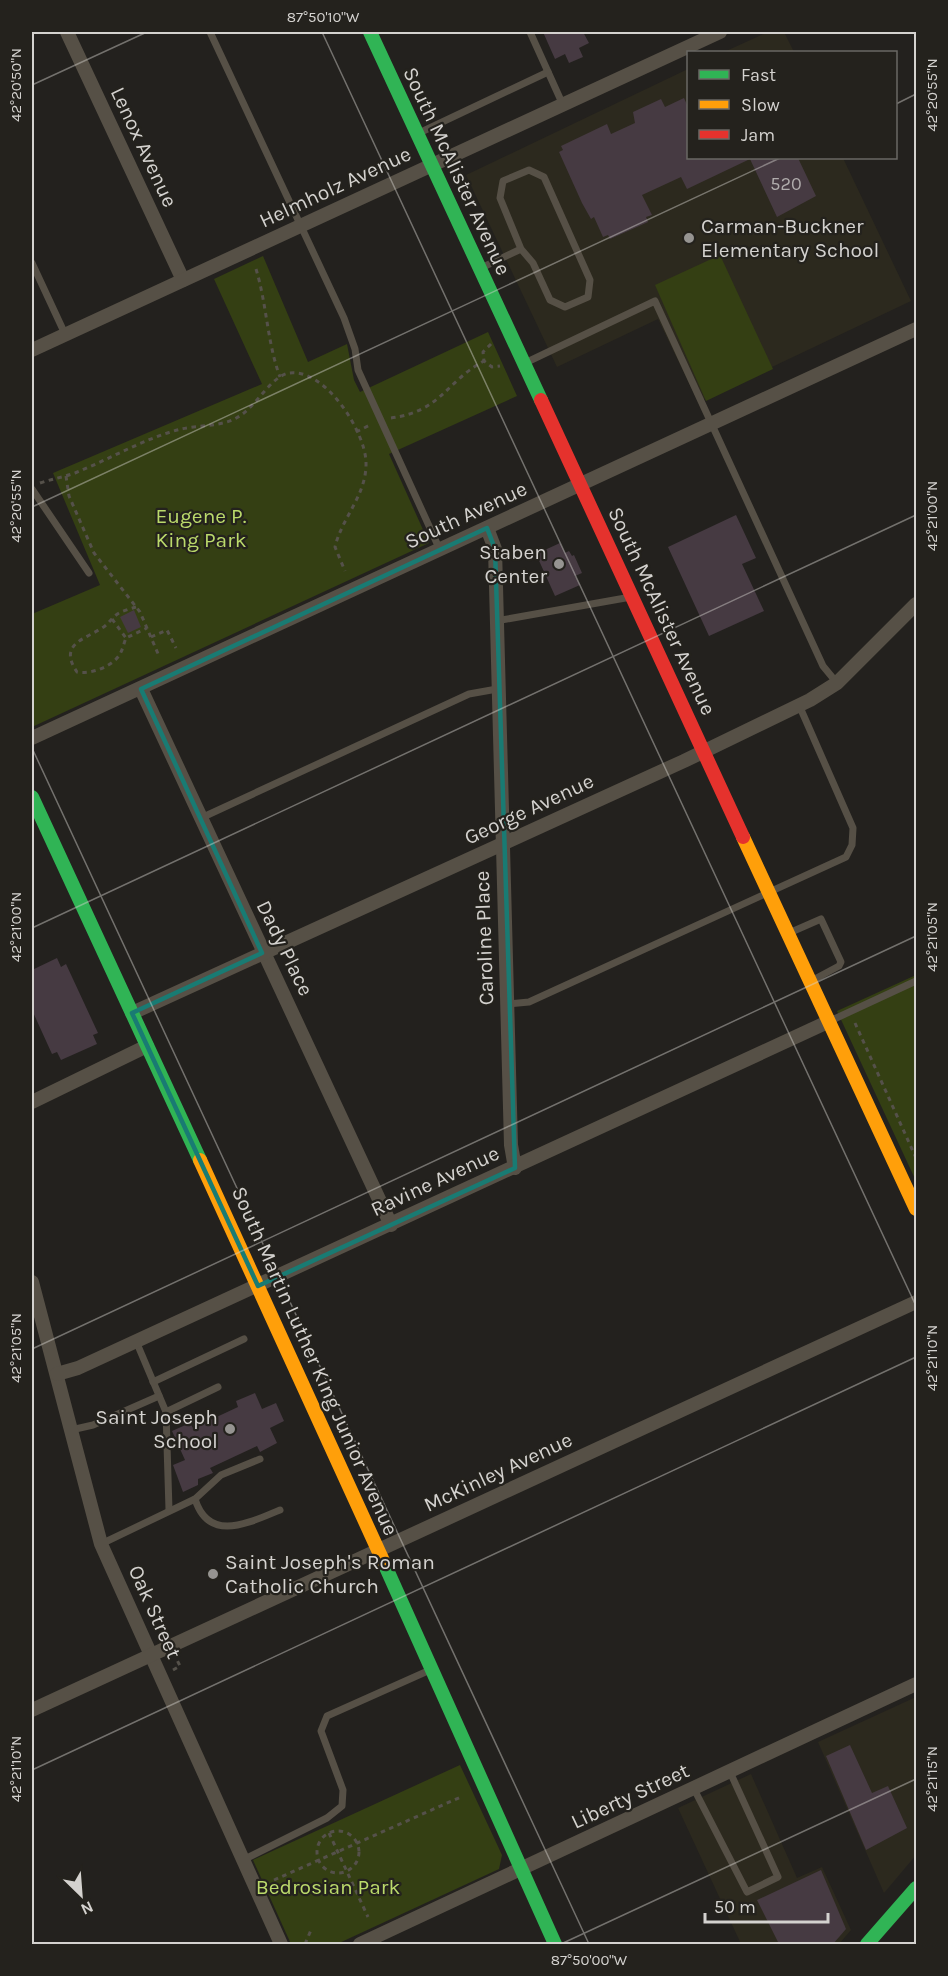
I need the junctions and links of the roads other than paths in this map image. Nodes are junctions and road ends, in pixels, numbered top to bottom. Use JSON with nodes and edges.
{"nodes":[{"id":1,"x":67,"y":32,"type":"edge"},
{"id":2,"x":210,"y":32,"type":"edge"},
{"id":3,"x":370,"y":32,"type":"edge"},
{"id":4,"x":530,"y":32,"type":"edge"},
{"id":5,"x":720,"y":32,"type":"edge"},
{"id":6,"x":548,"y":72,"type":"junction"},
{"id":7,"x":563,"y":105,"type":"junction"},
{"id":8,"x":416,"y":134,"type":"junction"},
{"id":9,"x":431,"y":166,"type":"junction"},
{"id":10,"x":301,"y":225,"type":"junction"},
{"id":11,"x":521,"y":249,"type":"junction"},
{"id":12,"x":32,"y":263,"type":"edge"},
{"id":13,"x":479,"y":269,"type":"junction"},
{"id":14,"x":183,"y":280,"type":"junction"},
{"id":15,"x":916,"y":329,"type":"edge"},
{"id":16,"x":65,"y":334,"type":"junction"},
{"id":17,"x":32,"y":350,"type":"edge"},
{"id":18,"x":523,"y":364,"type":"junction"},
{"id":19,"x":712,"y":424,"type":"junction"},
{"id":20,"x":581,"y":486,"type":"junction"},
{"id":21,"x":32,"y":488,"type":"edge"},
{"id":22,"x":487,"y":528,"type":"junction"},
{"id":23,"x":440,"y":550,"type":"junction"},
{"id":24,"x":89,"y":573,"type":"dead end"},
{"id":25,"x":632,"y":597,"type":"junction"},
{"id":26,"x":916,"y":604,"type":"edge"},
{"id":27,"x":496,"y":621,"type":"junction"},
{"id":28,"x":837,"y":683,"type":"junction"},
{"id":29,"x":141,"y":689,"type":"junction"},
{"id":30,"x":497,"y":689,"type":"junction"},
{"id":31,"x":799,"y":705,"type":"junction"},
{"id":32,"x":32,"y":738,"type":"edge"},
{"id":33,"x":704,"y":751,"type":"junction"},
{"id":34,"x":32,"y":797,"type":"edge"},
{"id":35,"x":201,"y":818,"type":"junction"},
{"id":36,"x":503,"y":844,"type":"junction"},
{"id":37,"x":769,"y":891,"type":"junction"},
{"id":38,"x":789,"y":933,"type":"junction"},
{"id":39,"x":263,"y":952,"type":"junction"},
{"id":40,"x":811,"y":981,"type":"junction"},
{"id":41,"x":916,"y":981,"type":"edge"},
{"id":42,"x":507,"y":1004,"type":"junction"},
{"id":43,"x":132,"y":1012,"type":"junction"},
{"id":44,"x":830,"y":1021,"type":"junction"},
{"id":45,"x":147,"y":1046,"type":"junction"},
{"id":46,"x":32,"y":1102,"type":"edge"},
{"id":47,"x":515,"y":1168,"type":"junction"},
{"id":48,"x":916,"y":1209,"type":"edge"},
{"id":49,"x":391,"y":1225,"type":"junction"},
{"id":50,"x":32,"y":1282,"type":"edge"},
{"id":51,"x":258,"y":1286,"type":"junction"},
{"id":52,"x":916,"y":1302,"type":"edge"},
{"id":53,"x":35,"y":1310,"type":"edge"},
{"id":54,"x":244,"y":1339,"type":"dead end"},
{"id":55,"x":136,"y":1341,"type":"junction"},
{"id":56,"x":57,"y":1374,"type":"junction"},
{"id":57,"x":153,"y":1382,"type":"junction"},
{"id":58,"x":218,"y":1387,"type":"dead end"},
{"id":59,"x":159,"y":1396,"type":"junction"},
{"id":60,"x":166,"y":1412,"type":"junction"},
{"id":61,"x":71,"y":1430,"type":"junction"},
{"id":62,"x":260,"y":1459,"type":"dead end"},
{"id":63,"x":195,"y":1499,"type":"junction"},
{"id":64,"x":169,"y":1510,"type":"junction"},
{"id":65,"x":280,"y":1510,"type":"dead end"},
{"id":66,"x":101,"y":1544,"type":"junction"},
{"id":67,"x":378,"y":1550,"type":"junction"},
{"id":68,"x":151,"y":1655,"type":"junction"},
{"id":69,"x":430,"y":1669,"type":"junction"},
{"id":70,"x":916,"y":1684,"type":"edge"},
{"id":71,"x":32,"y":1710,"type":"edge"},
{"id":72,"x":730,"y":1772,"type":"junction"},
{"id":73,"x":694,"y":1789,"type":"junction"},
{"id":74,"x":243,"y":1860,"type":"junction"},
{"id":75,"x":522,"y":1870,"type":"junction"},
{"id":76,"x":916,"y":1888,"type":"edge"},
{"id":77,"x":281,"y":1944,"type":"edge"},
{"id":78,"x":360,"y":1944,"type":"edge"},
{"id":79,"x":555,"y":1944,"type":"edge"},
{"id":80,"x":867,"y":1944,"type":"edge"}],
"edges":[{"from":1,"to":14,"type":"street","name":"Lenox Avenue"},
{"from":2,"to":10,"type":"lane"},
{"from":3,"to":8,"type":"street","name":"South McAlister Avenue"},
{"from":4,"to":6,"type":"lane"},
{"from":5,"to":7,"type":"street","name":"Helmholz Avenue"},
{"from":6,"to":7,"type":"lane"},
{"from":6,"to":8,"type":"lane"},
{"from":7,"to":9,"type":"street","name":"Helmholz Avenue"},
{"from":8,"to":9,"type":"street","name":"South McAlister Avenue"},
{"from":9,"to":10,"type":"street","name":"Helmholz Avenue"},
{"from":9,"to":13,"type":"street","name":"South McAlister Avenue"},
{"from":10,"to":14,"type":"street","name":"Helmholz Avenue"},
{"from":10,"to":23,"type":"lane"},
{"from":11,"to":11,"type":"lane"},
{"from":11,"to":13,"type":"lane"},
{"from":12,"to":16,"type":"lane"},
{"from":13,"to":18,"type":"street","name":"South McAlister Avenue"},
{"from":14,"to":16,"type":"street","name":"Helmholz Avenue"},
{"from":15,"to":19,"type":"street","name":"South Avenue"},
{"from":16,"to":17,"type":"street","name":"Helmholz Avenue"},
{"from":18,"to":19,"type":"lane"},
{"from":18,"to":20,"type":"street","name":"South McAlister Avenue"},
{"from":19,"to":20,"type":"street","name":"South Avenue"},
{"from":19,"to":28,"type":"lane"},
{"from":20,"to":22,"type":"street","name":"South Avenue"},
{"from":20,"to":25,"type":"street","name":"South McAlister Avenue"},
{"from":21,"to":24,"type":"lane"},
{"from":22,"to":23,"type":"street","name":"South Avenue"},
{"from":22,"to":27,"type":"street","name":"Caroline Place"},
{"from":23,"to":29,"type":"street","name":"South Avenue"},
{"from":25,"to":27,"type":"lane"},
{"from":25,"to":33,"type":"street","name":"South McAlister Avenue"},
{"from":26,"to":28,"type":"street","name":"George Avenue"},
{"from":27,"to":30,"type":"street","name":"Caroline Place"},
{"from":28,"to":31,"type":"street","name":"George Avenue"},
{"from":29,"to":32,"type":"street","name":"South Avenue"},
{"from":29,"to":35,"type":"street","name":"Dady Place"},
{"from":30,"to":35,"type":"lane"},
{"from":30,"to":36,"type":"street","name":"Caroline Place"},
{"from":31,"to":33,"type":"street","name":"George Avenue"},
{"from":31,"to":37,"type":"lane"},
{"from":33,"to":36,"type":"street","name":"George Avenue"},
{"from":33,"to":37,"type":"street","name":"South McAlister Avenue"},
{"from":34,"to":43,"type":"street","name":"South Martin Luther King Junior Avenue"},
{"from":35,"to":39,"type":"street","name":"Dady Place"},
{"from":36,"to":39,"type":"street","name":"George Avenue"},
{"from":36,"to":42,"type":"street","name":"Caroline Place"},
{"from":37,"to":38,"type":"street","name":"South McAlister Avenue"},
{"from":37,"to":42,"type":"lane"},
{"from":38,"to":40,"type":"street","name":"South McAlister Avenue"},
{"from":38,"to":40,"type":"lane"},
{"from":39,"to":43,"type":"street","name":"George Avenue"},
{"from":39,"to":49,"type":"street","name":"Dady Place"},
{"from":40,"to":44,"type":"street","name":"South McAlister Avenue"},
{"from":41,"to":44,"type":"lane"},
{"from":42,"to":47,"type":"street","name":"Caroline Place"},
{"from":43,"to":45,"type":"street","name":"South Martin Luther King Junior Avenue"},
{"from":44,"to":47,"type":"street","name":"Ravine Avenue"},
{"from":44,"to":48,"type":"street","name":"South McAlister Avenue"},
{"from":45,"to":46,"type":"street"},
{"from":45,"to":51,"type":"street","name":"South Martin Luther King Junior Avenue"},
{"from":47,"to":49,"type":"street","name":"Ravine Avenue"},
{"from":49,"to":51,"type":"street","name":"Ravine Avenue"},
{"from":50,"to":53,"type":"street","name":"Oak Street"},
{"from":51,"to":55,"type":"street","name":"Ravine Avenue"},
{"from":51,"to":67,"type":"street","name":"South Martin Luther King Junior Avenue"},
{"from":52,"to":67,"type":"street","name":"McKinley Avenue"},
{"from":53,"to":56,"type":"street","name":"Oak Street"},
{"from":54,"to":57,"type":"lane"},
{"from":55,"to":56,"type":"street","name":"Ravine Avenue"},
{"from":55,"to":57,"type":"lane"},
{"from":56,"to":61,"type":"street","name":"Oak Street"},
{"from":57,"to":59,"type":"lane"},
{"from":58,"to":60,"type":"lane"},
{"from":59,"to":60,"type":"lane"},
{"from":59,"to":61,"type":"lane"},
{"from":60,"to":64,"type":"lane"},
{"from":61,"to":66,"type":"street","name":"Oak Street"},
{"from":62,"to":63,"type":"lane"},
{"from":63,"to":64,"type":"lane"},
{"from":63,"to":65,"type":"lane"},
{"from":64,"to":66,"type":"lane"},
{"from":66,"to":68,"type":"street","name":"Oak Street"},
{"from":67,"to":68,"type":"street","name":"McKinley Avenue"},
{"from":67,"to":69,"type":"street","name":"South Martin Luther King Junior Avenue"},
{"from":68,"to":71,"type":"street","name":"McKinley Avenue"},
{"from":68,"to":74,"type":"street","name":"Oak Street"},
{"from":69,"to":74,"type":"lane"},
{"from":69,"to":75,"type":"street","name":"South Martin Luther King Junior Avenue"},
{"from":70,"to":72,"type":"street","name":"Liberty Street"},
{"from":72,"to":73,"type":"street","name":"Liberty Street"},
{"from":72,"to":73,"type":"lane"},
{"from":73,"to":75,"type":"street","name":"Liberty Street"},
{"from":74,"to":77,"type":"street","name":"Oak Street"},
{"from":75,"to":78,"type":"street","name":"Liberty Street"},
{"from":75,"to":79,"type":"street","name":"South Martin Luther King Junior Avenue"},
{"from":76,"to":80,"type":"street"}]}
